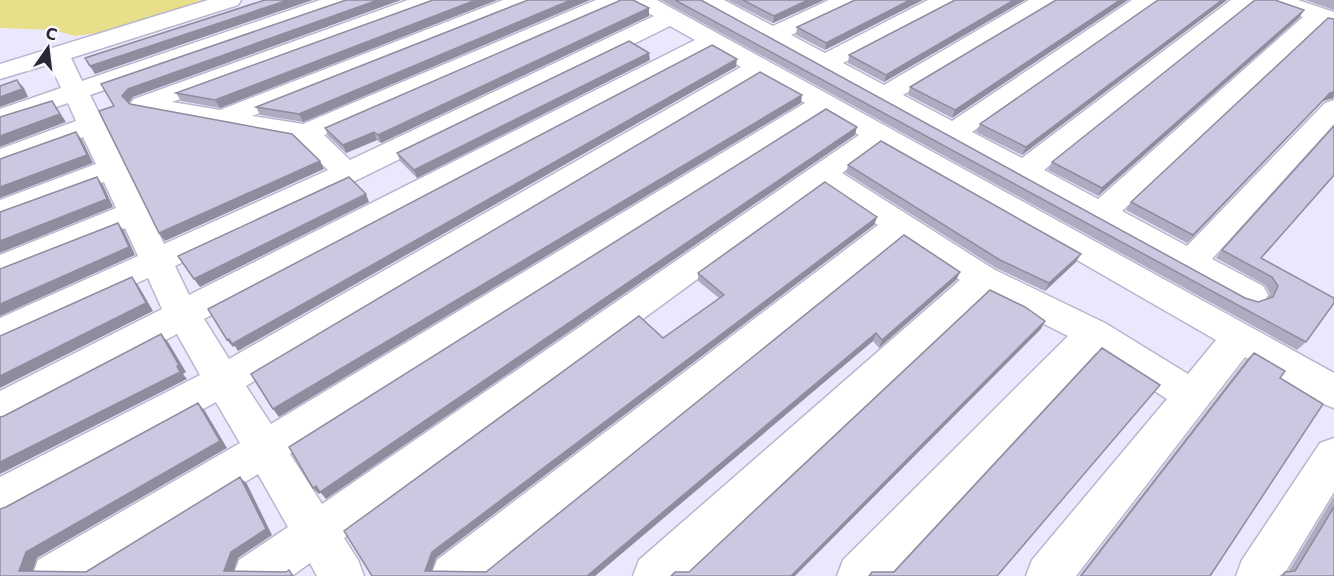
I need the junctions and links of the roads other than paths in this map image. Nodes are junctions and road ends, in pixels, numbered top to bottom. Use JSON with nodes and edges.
{"nodes":[{"id":1,"x":230,"y":0,"type":"edge"},
{"id":2,"x":341,"y":0,"type":"edge"},
{"id":3,"x":428,"y":0,"type":"edge"},
{"id":4,"x":522,"y":0,"type":"edge"},
{"id":5,"x":614,"y":0,"type":"edge"},
{"id":6,"x":641,"y":0,"type":"edge"},
{"id":7,"x":846,"y":0,"type":"edge"},
{"id":8,"x":945,"y":0,"type":"edge"},
{"id":9,"x":1045,"y":0,"type":"edge"},
{"id":10,"x":1146,"y":0,"type":"edge"},
{"id":11,"x":1245,"y":0,"type":"edge"},
{"id":12,"x":1277,"y":0,"type":"edge"},
{"id":13,"x":725,"y":3,"type":"edge"},
{"id":14,"x":670,"y":17,"type":"junction"},
{"id":15,"x":1326,"y":17,"type":"edge"},
{"id":16,"x":773,"y":35,"type":"junction"},
{"id":17,"x":713,"y":39,"type":"junction"},
{"id":18,"x":57,"y":54,"type":"junction"},
{"id":19,"x":824,"y":63,"type":"junction"},
{"id":20,"x":758,"y":67,"type":"junction"},
{"id":21,"x":0,"y":72,"type":"edge"},
{"id":22,"x":76,"y":93,"type":"junction"},
{"id":23,"x":884,"y":95,"type":"junction"},
{"id":24,"x":824,"y":103,"type":"junction"},
{"id":25,"x":143,"y":104,"type":"junction"},
{"id":26,"x":1334,"y":108,"type":"edge"},
{"id":27,"x":0,"y":118,"type":"edge"},
{"id":28,"x":223,"y":118,"type":"junction"},
{"id":29,"x":92,"y":125,"type":"junction"},
{"id":30,"x":306,"y":133,"type":"junction"},
{"id":31,"x":953,"y":133,"type":"junction"},
{"id":32,"x":878,"y":134,"type":"junction"},
{"id":33,"x":0,"y":159,"type":"edge"},
{"id":34,"x":112,"y":168,"type":"junction"},
{"id":35,"x":1024,"y":171,"type":"junction"},
{"id":36,"x":347,"y":173,"type":"junction"},
{"id":37,"x":821,"y":173,"type":"junction"},
{"id":38,"x":0,"y":211,"type":"edge"},
{"id":39,"x":133,"y":213,"type":"junction"},
{"id":40,"x":1101,"y":213,"type":"junction"},
{"id":41,"x":899,"y":225,"type":"junction"},
{"id":42,"x":1191,"y":262,"type":"junction"},
{"id":43,"x":157,"y":263,"type":"junction"},
{"id":44,"x":0,"y":268,"type":"edge"},
{"id":45,"x":983,"y":279,"type":"junction"},
{"id":46,"x":1251,"y":295,"type":"dead end"},
{"id":47,"x":184,"y":316,"type":"junction"},
{"id":48,"x":0,"y":333,"type":"edge"},
{"id":49,"x":1093,"y":333,"type":"junction"},
{"id":50,"x":1240,"y":337,"type":"junction"},
{"id":51,"x":223,"y":381,"type":"junction"},
{"id":52,"x":1334,"y":392,"type":"edge"},
{"id":53,"x":1193,"y":396,"type":"junction"},
{"id":54,"x":0,"y":409,"type":"edge"},
{"id":55,"x":264,"y":449,"type":"junction"},
{"id":56,"x":1334,"y":456,"type":"edge"},
{"id":57,"x":0,"y":498,"type":"edge"},
{"id":58,"x":316,"y":535,"type":"junction"},
{"id":59,"x":54,"y":576,"type":"edge"},
{"id":60,"x":255,"y":576,"type":"edge"},
{"id":61,"x":342,"y":576,"type":"edge"},
{"id":62,"x":453,"y":576,"type":"edge"},
{"id":63,"x":655,"y":576,"type":"edge"},
{"id":64,"x":859,"y":576,"type":"edge"},
{"id":65,"x":1048,"y":576,"type":"edge"},
{"id":66,"x":1258,"y":576,"type":"edge"}],
"edges":[{"from":1,"to":18,"type":"street"},
{"from":2,"to":22,"type":"street"},
{"from":3,"to":25,"type":"street"},
{"from":4,"to":28,"type":"street"},
{"from":5,"to":30,"type":"street"},
{"from":6,"to":14,"type":"street"},
{"from":7,"to":16,"type":"street"},
{"from":8,"to":19,"type":"street"},
{"from":9,"to":23,"type":"street"},
{"from":10,"to":31,"type":"street"},
{"from":11,"to":35,"type":"street"},
{"from":12,"to":15,"type":"street"},
{"from":13,"to":16,"type":"street"},
{"from":14,"to":17,"type":"street"},
{"from":14,"to":36,"type":"street"},
{"from":15,"to":40,"type":"street"},
{"from":16,"to":19,"type":"street"},
{"from":17,"to":20,"type":"street"},
{"from":17,"to":47,"type":"street"},
{"from":18,"to":21,"type":"street"},
{"from":18,"to":22,"type":"street"},
{"from":19,"to":23,"type":"street"},
{"from":20,"to":24,"type":"street"},
{"from":20,"to":51,"type":"street"},
{"from":22,"to":25,"type":"street"},
{"from":22,"to":27,"type":"street"},
{"from":22,"to":29,"type":"street"},
{"from":23,"to":31,"type":"street"},
{"from":24,"to":32,"type":"street"},
{"from":24,"to":55,"type":"street"},
{"from":25,"to":28,"type":"street"},
{"from":26,"to":42,"type":"street"},
{"from":28,"to":30,"type":"street"},
{"from":29,"to":33,"type":"street"},
{"from":29,"to":34,"type":"street"},
{"from":30,"to":36,"type":"street"},
{"from":31,"to":35,"type":"street"},
{"from":32,"to":37,"type":"street"},
{"from":32,"to":50,"type":"street"},
{"from":34,"to":38,"type":"street"},
{"from":34,"to":39,"type":"street"},
{"from":35,"to":40,"type":"street"},
{"from":36,"to":43,"type":"street"},
{"from":37,"to":41,"type":"street"},
{"from":37,"to":58,"type":"street"},
{"from":39,"to":43,"type":"street"},
{"from":39,"to":44,"type":"street"},
{"from":40,"to":42,"type":"street"},
{"from":41,"to":45,"type":"street"},
{"from":41,"to":62,"type":"street"},
{"from":42,"to":46,"type":"street"},
{"from":43,"to":47,"type":"street"},
{"from":43,"to":48,"type":"street"},
{"from":45,"to":49,"type":"street"},
{"from":45,"to":63,"type":"street"},
{"from":47,"to":51,"type":"street"},
{"from":47,"to":54,"type":"street"},
{"from":49,"to":53,"type":"street"},
{"from":49,"to":64,"type":"street"},
{"from":50,"to":52,"type":"street"},
{"from":50,"to":53,"type":"street"},
{"from":51,"to":55,"type":"street"},
{"from":51,"to":57,"type":"street"},
{"from":53,"to":65,"type":"street"},
{"from":55,"to":58,"type":"street"},
{"from":55,"to":59,"type":"street"},
{"from":56,"to":66,"type":"street"},
{"from":58,"to":60,"type":"street"},
{"from":58,"to":61,"type":"street"}]}
